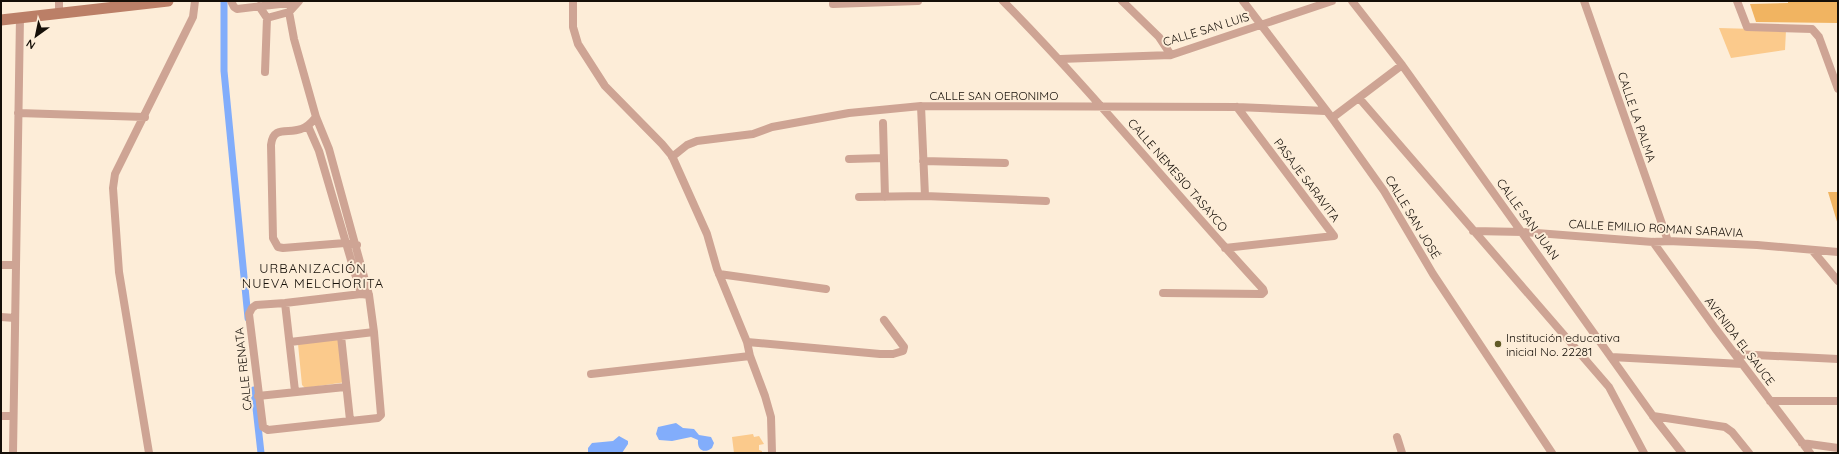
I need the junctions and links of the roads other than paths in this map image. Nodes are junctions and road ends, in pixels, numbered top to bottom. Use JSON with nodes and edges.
{"nodes":[{"id":1,"x":59,"y":1,"type":"edge"},
{"id":2,"x":164,"y":1,"type":"edge"},
{"id":3,"x":195,"y":1,"type":"edge"},
{"id":4,"x":231,"y":1,"type":"edge"},
{"id":5,"x":299,"y":1,"type":"edge"},
{"id":6,"x":573,"y":1,"type":"edge"},
{"id":7,"x":918,"y":1,"type":"edge"},
{"id":8,"x":1003,"y":1,"type":"edge"},
{"id":9,"x":1122,"y":1,"type":"edge"},
{"id":10,"x":1243,"y":1,"type":"edge"},
{"id":11,"x":1332,"y":1,"type":"edge"},
{"id":12,"x":1352,"y":1,"type":"edge"},
{"id":13,"x":1584,"y":1,"type":"edge"},
{"id":14,"x":1737,"y":1,"type":"edge"},
{"id":15,"x":112,"y":4,"type":"edge"},
{"id":16,"x":833,"y":4,"type":"dead end"},
{"id":17,"x":259,"y":6,"type":"junction"},
{"id":18,"x":59,"y":12,"type":"junction"},
{"id":19,"x":289,"y":12,"type":"junction"},
{"id":20,"x":20,"y":17,"type":"junction"},
{"id":21,"x":267,"y":18,"type":"junction"},
{"id":22,"x":1,"y":20,"type":"edge"},
{"id":23,"x":1261,"y":25,"type":"junction"},
{"id":24,"x":1171,"y":55,"type":"junction"},
{"id":25,"x":1060,"y":59,"type":"junction"},
{"id":26,"x":1402,"y":65,"type":"junction"},
{"id":27,"x":265,"y":72,"type":"dead end"},
{"id":28,"x":1838,"y":89,"type":"edge"},
{"id":29,"x":1359,"y":98,"type":"junction"},
{"id":30,"x":921,"y":106,"type":"junction"},
{"id":31,"x":1104,"y":107,"type":"junction"},
{"id":32,"x":1237,"y":107,"type":"junction"},
{"id":33,"x":1325,"y":110,"type":"junction"},
{"id":34,"x":18,"y":113,"type":"junction"},
{"id":35,"x":316,"y":117,"type":"junction"},
{"id":36,"x":145,"y":118,"type":"junction"},
{"id":37,"x":1332,"y":118,"type":"junction"},
{"id":38,"x":883,"y":123,"type":"dead end"},
{"id":39,"x":308,"y":126,"type":"junction"},
{"id":40,"x":672,"y":157,"type":"junction"},
{"id":41,"x":884,"y":158,"type":"junction"},
{"id":42,"x":849,"y":159,"type":"dead end"},
{"id":43,"x":923,"y":161,"type":"junction"},
{"id":44,"x":1005,"y":164,"type":"dead end"},
{"id":45,"x":925,"y":196,"type":"junction"},
{"id":46,"x":859,"y":197,"type":"dead end"},
{"id":47,"x":885,"y":197,"type":"junction"},
{"id":48,"x":1046,"y":201,"type":"dead end"},
{"id":49,"x":1474,"y":231,"type":"junction"},
{"id":50,"x":1523,"y":232,"type":"junction"},
{"id":51,"x":1668,"y":241,"type":"junction"},
{"id":52,"x":1654,"y":242,"type":"junction"},
{"id":53,"x":345,"y":243,"type":"junction"},
{"id":54,"x":357,"y":245,"type":"junction"},
{"id":55,"x":1225,"y":248,"type":"junction"},
{"id":56,"x":1812,"y":250,"type":"junction"},
{"id":57,"x":1838,"y":252,"type":"edge"},
{"id":58,"x":1,"y":265,"type":"edge"},
{"id":59,"x":15,"y":265,"type":"junction"},
{"id":60,"x":719,"y":274,"type":"junction"},
{"id":61,"x":1838,"y":281,"type":"edge"},
{"id":62,"x":826,"y":289,"type":"dead end"},
{"id":63,"x":1163,"y":293,"type":"dead end"},
{"id":64,"x":365,"y":294,"type":"junction"},
{"id":65,"x":285,"y":304,"type":"junction"},
{"id":66,"x":1,"y":318,"type":"edge"},
{"id":67,"x":16,"y":318,"type":"junction"},
{"id":68,"x":884,"y":320,"type":"dead end"},
{"id":69,"x":374,"y":332,"type":"junction"},
{"id":70,"x":341,"y":336,"type":"junction"},
{"id":71,"x":290,"y":342,"type":"junction"},
{"id":72,"x":747,"y":342,"type":"junction"},
{"id":73,"x":1735,"y":354,"type":"junction"},
{"id":74,"x":750,"y":356,"type":"junction"},
{"id":75,"x":1612,"y":357,"type":"junction"},
{"id":76,"x":1838,"y":359,"type":"edge"},
{"id":77,"x":1742,"y":364,"type":"junction"},
{"id":78,"x":591,"y":374,"type":"dead end"},
{"id":79,"x":346,"y":387,"type":"junction"},
{"id":80,"x":295,"y":391,"type":"junction"},
{"id":81,"x":258,"y":396,"type":"junction"},
{"id":82,"x":1770,"y":401,"type":"junction"},
{"id":83,"x":1838,"y":401,"type":"edge"},
{"id":84,"x":1,"y":416,"type":"edge"},
{"id":85,"x":12,"y":416,"type":"junction"},
{"id":86,"x":1653,"y":416,"type":"junction"},
{"id":87,"x":350,"y":420,"type":"junction"},
{"id":88,"x":1397,"y":437,"type":"dead end"},
{"id":89,"x":1802,"y":443,"type":"junction"},
{"id":90,"x":1838,"y":448,"type":"edge"},
{"id":91,"x":13,"y":453,"type":"edge"},
{"id":92,"x":148,"y":453,"type":"edge"},
{"id":93,"x":772,"y":453,"type":"edge"},
{"id":94,"x":1402,"y":453,"type":"edge"},
{"id":95,"x":1552,"y":453,"type":"edge"},
{"id":96,"x":1644,"y":453,"type":"edge"},
{"id":97,"x":1682,"y":453,"type":"edge"},
{"id":98,"x":1749,"y":453,"type":"edge"},
{"id":99,"x":1810,"y":453,"type":"edge"}],
"edges":[{"from":1,"to":18,"type":"street"},
{"from":2,"to":15,"type":"main road"},
{"from":3,"to":36,"type":"street"},
{"from":4,"to":17,"type":"street"},
{"from":5,"to":17,"type":"street"},
{"from":5,"to":19,"type":"street"},
{"from":6,"to":40,"type":"street"},
{"from":7,"to":16,"type":"street"},
{"from":8,"to":25,"type":"street","name":"CALLE NEMESIO TASAYCO"},
{"from":9,"to":24,"type":"street"},
{"from":10,"to":23,"type":"street","name":"CALLE SAN JOSÉ"},
{"from":11,"to":23,"type":"street","name":"CALLE SAN LUIS"},
{"from":12,"to":26,"type":"street","name":"CALLE SAN JUAN"},
{"from":13,"to":51,"type":"street","name":"CALLE LA PALMA"},
{"from":14,"to":28,"type":"street"},
{"from":15,"to":18,"type":"main road"},
{"from":17,"to":21,"type":"street"},
{"from":18,"to":20,"type":"main road"},
{"from":19,"to":21,"type":"street"},
{"from":19,"to":35,"type":"street"},
{"from":20,"to":22,"type":"main road"},
{"from":20,"to":34,"type":"street"},
{"from":21,"to":27,"type":"street"},
{"from":23,"to":24,"type":"street","name":"CALLE SAN LUIS"},
{"from":23,"to":33,"type":"street","name":"CALLE SAN JOSÉ"},
{"from":24,"to":25,"type":"street","name":"CALLE SAN LUIS"},
{"from":25,"to":31,"type":"street","name":"CALLE NEMESIO TASAYCO"},
{"from":26,"to":29,"type":"street"},
{"from":26,"to":50,"type":"street","name":"CALLE SAN JUAN"},
{"from":29,"to":37,"type":"street"},
{"from":29,"to":49,"type":"street"},
{"from":30,"to":31,"type":"street","name":"CALLE SAN OERONIMO"},
{"from":30,"to":40,"type":"street","name":"CALLE SAN OERONIMO"},
{"from":30,"to":43,"type":"street"},
{"from":31,"to":32,"type":"street","name":"CALLE SAN OERONIMO"},
{"from":31,"to":55,"type":"street","name":"CALLE NEMESIO TASAYCO"},
{"from":32,"to":33,"type":"street","name":"CALLE SAN OERONIMO"},
{"from":32,"to":55,"type":"street","name":"PASAJE SARAVITA"},
{"from":33,"to":37,"type":"street","name":"CALLE SAN JOSÉ"},
{"from":34,"to":36,"type":"street"},
{"from":34,"to":59,"type":"street"},
{"from":35,"to":39,"type":"street"},
{"from":35,"to":54,"type":"street"},
{"from":36,"to":92,"type":"street"},
{"from":37,"to":95,"type":"street","name":"CALLE SAN JOSÉ"},
{"from":38,"to":41,"type":"street"},
{"from":39,"to":53,"type":"street"},
{"from":39,"to":53,"type":"street"},
{"from":40,"to":60,"type":"street"},
{"from":41,"to":42,"type":"street"},
{"from":41,"to":47,"type":"street"},
{"from":43,"to":44,"type":"street"},
{"from":43,"to":45,"type":"street"},
{"from":45,"to":47,"type":"street"},
{"from":45,"to":48,"type":"street"},
{"from":46,"to":47,"type":"street"},
{"from":49,"to":50,"type":"street","name":"CALLE EMILIO ROMAN SARAVIA"},
{"from":49,"to":96,"type":"street"},
{"from":50,"to":52,"type":"street","name":"CALLE EMILIO ROMAN SARAVIA"},
{"from":50,"to":75,"type":"street","name":"CALLE SAN JUAN"},
{"from":51,"to":52,"type":"street","name":"CALLE EMILIO ROMAN SARAVIA"},
{"from":51,"to":56,"type":"street","name":"CALLE EMILIO ROMAN SARAVIA"},
{"from":52,"to":73,"type":"street","name":"AVENIDA EL SAUCE"},
{"from":53,"to":54,"type":"street"},
{"from":53,"to":64,"type":"street"},
{"from":54,"to":64,"type":"street"},
{"from":55,"to":63,"type":"street","name":"CALLE NEMESIO TASAYCO"},
{"from":56,"to":57,"type":"street","name":"CALLE EMILIO ROMAN SARAVIA"},
{"from":56,"to":61,"type":"street"},
{"from":58,"to":59,"type":"street"},
{"from":59,"to":67,"type":"street"},
{"from":60,"to":62,"type":"street"},
{"from":60,"to":72,"type":"street"},
{"from":64,"to":65,"type":"street"},
{"from":64,"to":69,"type":"street"},
{"from":65,"to":71,"type":"street"},
{"from":65,"to":81,"type":"street","name":"CALLE RENATA"},
{"from":66,"to":67,"type":"street"},
{"from":67,"to":85,"type":"street"},
{"from":68,"to":72,"type":"street"},
{"from":69,"to":70,"type":"street"},
{"from":69,"to":87,"type":"street"},
{"from":70,"to":71,"type":"street"},
{"from":70,"to":79,"type":"street"},
{"from":71,"to":80,"type":"street"},
{"from":72,"to":74,"type":"street"},
{"from":73,"to":76,"type":"street"},
{"from":73,"to":77,"type":"street","name":"AVENIDA EL SAUCE"},
{"from":74,"to":78,"type":"street"},
{"from":74,"to":93,"type":"street"},
{"from":75,"to":77,"type":"street"},
{"from":75,"to":86,"type":"street","name":"CALLE SAN JUAN"},
{"from":77,"to":82,"type":"street","name":"AVENIDA EL SAUCE"},
{"from":79,"to":80,"type":"street"},
{"from":79,"to":87,"type":"street"},
{"from":80,"to":81,"type":"street"},
{"from":81,"to":87,"type":"street","name":"CALLE RENATA"},
{"from":82,"to":83,"type":"street"},
{"from":82,"to":89,"type":"street","name":"AVENIDA EL SAUCE"},
{"from":84,"to":85,"type":"street"},
{"from":85,"to":91,"type":"street"},
{"from":86,"to":97,"type":"street","name":"CALLE SAN JUAN"},
{"from":86,"to":98,"type":"street"},
{"from":88,"to":94,"type":"street"},
{"from":89,"to":90,"type":"street"},
{"from":89,"to":99,"type":"street","name":"AVENIDA EL SAUCE"}]}
